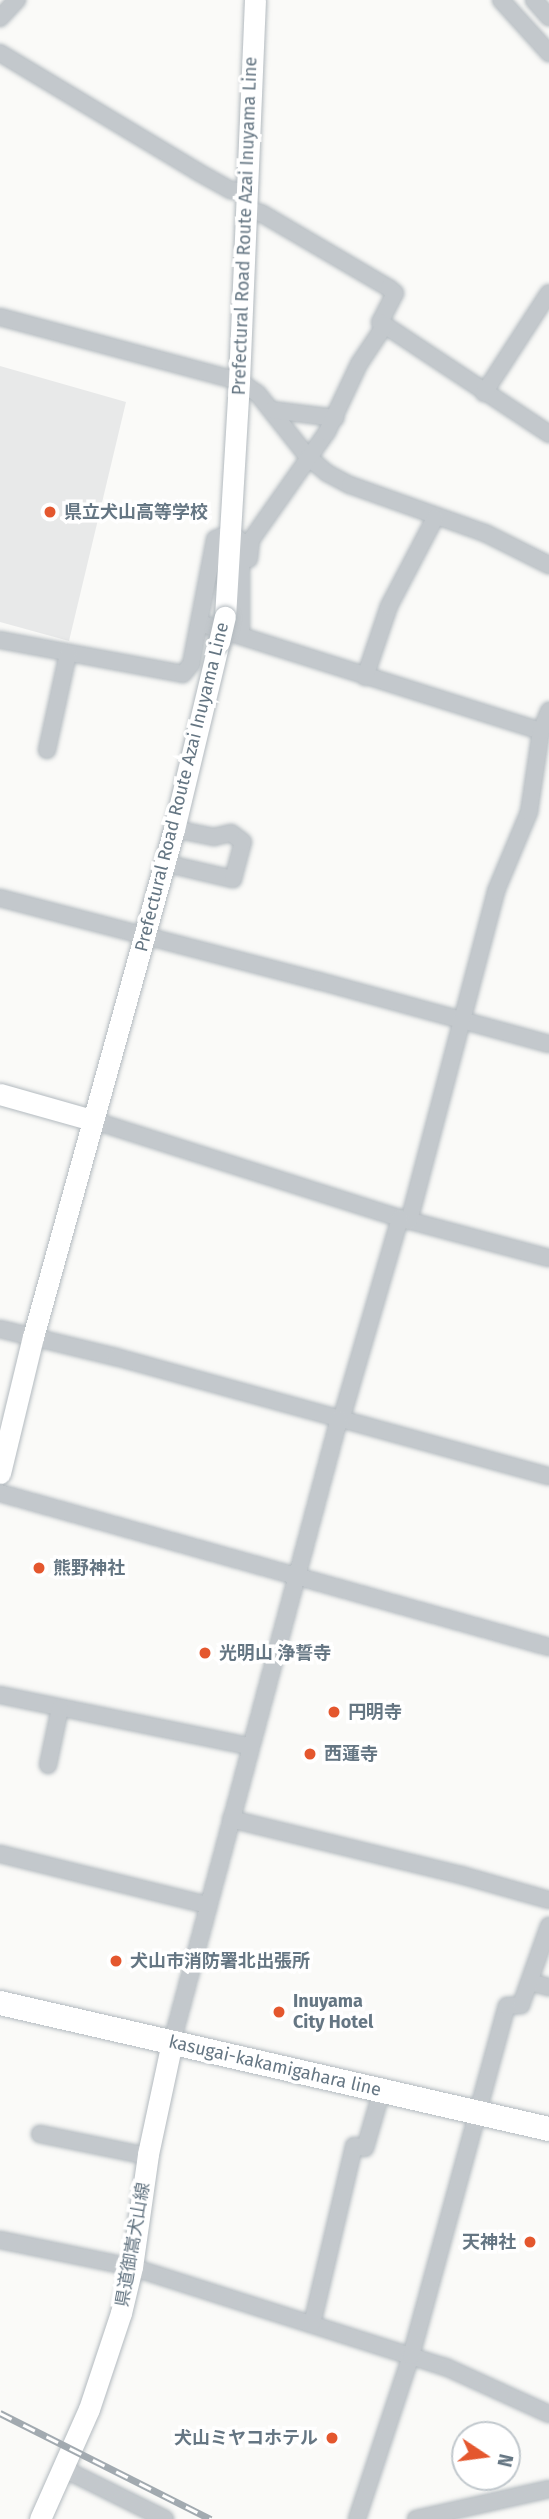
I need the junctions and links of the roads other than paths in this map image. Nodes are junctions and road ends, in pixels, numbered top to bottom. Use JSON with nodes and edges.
{"nodes":[{"id":1,"x":17,"y":0,"type":"edge"},
{"id":2,"x":255,"y":0,"type":"edge"},
{"id":3,"x":502,"y":0,"type":"edge"},
{"id":4,"x":534,"y":0,"type":"edge"},
{"id":5,"x":549,"y":17,"type":"edge"},
{"id":6,"x":0,"y":19,"type":"edge"},
{"id":7,"x":549,"y":53,"type":"edge"},
{"id":8,"x":0,"y":54,"type":"edge"},
{"id":9,"x":246,"y":201,"type":"junction"},
{"id":10,"x":549,"y":293,"type":"edge"},
{"id":11,"x":0,"y":317,"type":"edge"},
{"id":12,"x":385,"y":325,"type":"junction"},
{"id":13,"x":239,"y":381,"type":"junction"},
{"id":14,"x":484,"y":393,"type":"junction"},
{"id":15,"x":272,"y":410,"type":"junction"},
{"id":16,"x":335,"y":418,"type":"junction"},
{"id":17,"x":549,"y":434,"type":"edge"},
{"id":18,"x":308,"y":457,"type":"junction"},
{"id":19,"x":435,"y":518,"type":"junction"},
{"id":20,"x":231,"y":533,"type":"junction"},
{"id":21,"x":549,"y":565,"type":"edge"},
{"id":22,"x":243,"y":580,"type":"junction"},
{"id":23,"x":200,"y":623,"type":"junction"},
{"id":24,"x":241,"y":634,"type":"junction"},
{"id":25,"x":0,"y":640,"type":"edge"},
{"id":26,"x":68,"y":654,"type":"junction"},
{"id":27,"x":365,"y":677,"type":"junction"},
{"id":28,"x":549,"y":711,"type":"edge"},
{"id":29,"x":541,"y":731,"type":"junction"},
{"id":30,"x":47,"y":750,"type":"dead end"},
{"id":31,"x":174,"y":829,"type":"junction"},
{"id":32,"x":164,"y":863,"type":"junction"},
{"id":33,"x":0,"y":898,"type":"edge"},
{"id":34,"x":145,"y":935,"type":"junction"},
{"id":35,"x":461,"y":1021,"type":"junction"},
{"id":36,"x":549,"y":1044,"type":"edge"},
{"id":37,"x":0,"y":1094,"type":"edge"},
{"id":38,"x":92,"y":1120,"type":"junction"},
{"id":39,"x":405,"y":1220,"type":"junction"},
{"id":40,"x":549,"y":1258,"type":"edge"},
{"id":41,"x":0,"y":1329,"type":"edge"},
{"id":42,"x":33,"y":1336,"type":"junction"},
{"id":43,"x":340,"y":1419,"type":"junction"},
{"id":44,"x":0,"y":1473,"type":"edge"},
{"id":45,"x":549,"y":1476,"type":"edge"},
{"id":46,"x":0,"y":1493,"type":"edge"},
{"id":47,"x":297,"y":1574,"type":"junction"},
{"id":48,"x":549,"y":1647,"type":"edge"},
{"id":49,"x":0,"y":1695,"type":"edge"},
{"id":50,"x":60,"y":1708,"type":"junction"},
{"id":51,"x":249,"y":1746,"type":"junction"},
{"id":52,"x":48,"y":1765,"type":"dead end"},
{"id":53,"x":231,"y":1819,"type":"junction"},
{"id":54,"x":0,"y":1854,"type":"edge"},
{"id":55,"x":549,"y":1900,"type":"edge"},
{"id":56,"x":208,"y":1905,"type":"junction"},
{"id":57,"x":549,"y":1926,"type":"edge"},
{"id":58,"x":530,"y":1982,"type":"junction"},
{"id":59,"x":549,"y":1987,"type":"edge"},
{"id":60,"x":0,"y":2003,"type":"edge"},
{"id":61,"x":172,"y":2042,"type":"junction"},
{"id":62,"x":382,"y":2090,"type":"junction"},
{"id":63,"x":477,"y":2112,"type":"junction"},
{"id":64,"x":549,"y":2129,"type":"edge"},
{"id":65,"x":40,"y":2134,"type":"dead end"},
{"id":66,"x":148,"y":2156,"type":"junction"},
{"id":67,"x":0,"y":2240,"type":"edge"},
{"id":68,"x":132,"y":2267,"type":"junction"},
{"id":69,"x":312,"y":2324,"type":"junction"},
{"id":70,"x":411,"y":2356,"type":"junction"},
{"id":71,"x":549,"y":2413,"type":"edge"},
{"id":72,"x":62,"y":2468,"type":"junction"},
{"id":73,"x":549,"y":2489,"type":"edge"},
{"id":74,"x":146,"y":2515,"type":"edge"},
{"id":75,"x":40,"y":2519,"type":"edge"},
{"id":76,"x":165,"y":2519,"type":"edge"},
{"id":77,"x":357,"y":2519,"type":"edge"},
{"id":78,"x":416,"y":2519,"type":"edge"}],
"edges":[{"from":1,"to":6,"type":"street"},
{"from":2,"to":9,"type":"main road","name":"Prefectural Road Route Azai Inuyama Line"},
{"from":3,"to":7,"type":"street"},
{"from":4,"to":5,"type":"street"},
{"from":8,"to":9,"type":"street"},
{"from":9,"to":12,"type":"street"},
{"from":9,"to":13,"type":"main road","name":"Prefectural Road Route Azai Inuyama Line"},
{"from":10,"to":14,"type":"street"},
{"from":11,"to":13,"type":"street"},
{"from":12,"to":14,"type":"street"},
{"from":12,"to":16,"type":"street"},
{"from":13,"to":15,"type":"street"},
{"from":13,"to":20,"type":"main road","name":"Prefectural Road Route Azai Inuyama Line"},
{"from":14,"to":17,"type":"street"},
{"from":15,"to":16,"type":"street"},
{"from":15,"to":18,"type":"street"},
{"from":16,"to":18,"type":"street"},
{"from":18,"to":19,"type":"street"},
{"from":18,"to":22,"type":"street"},
{"from":19,"to":21,"type":"street"},
{"from":19,"to":27,"type":"street"},
{"from":20,"to":22,"type":"street"},
{"from":20,"to":23,"type":"street"},
{"from":20,"to":31,"type":"main road","name":"Prefectural Road Route Azai Inuyama Line","bridge":true},
{"from":22,"to":24,"type":"street"},
{"from":23,"to":24,"type":"street"},
{"from":23,"to":26,"type":"street"},
{"from":24,"to":27,"type":"street"},
{"from":25,"to":26,"type":"street"},
{"from":26,"to":30,"type":"street"},
{"from":27,"to":29,"type":"street"},
{"from":28,"to":29,"type":"street"},
{"from":29,"to":35,"type":"street"},
{"from":31,"to":32,"type":"main road","name":"Prefectural Road Route Azai Inuyama Line"},
{"from":31,"to":32,"type":"street"},
{"from":32,"to":34,"type":"main road","name":"Prefectural Road Route Azai Inuyama Line"},
{"from":33,"to":34,"type":"street"},
{"from":34,"to":35,"type":"street"},
{"from":34,"to":38,"type":"main road","name":"Prefectural Road Route Azai Inuyama Line"},
{"from":35,"to":36,"type":"street"},
{"from":35,"to":39,"type":"street"},
{"from":37,"to":38,"type":"main road"},
{"from":38,"to":39,"type":"street"},
{"from":38,"to":42,"type":"main road","name":"Prefectural Road Route Azai Inuyama Line"},
{"from":39,"to":40,"type":"street"},
{"from":39,"to":43,"type":"street"},
{"from":41,"to":42,"type":"street"},
{"from":42,"to":43,"type":"street"},
{"from":42,"to":44,"type":"main road","name":"Prefectural Road Route Azai Inuyama Line"},
{"from":43,"to":45,"type":"street"},
{"from":43,"to":47,"type":"street"},
{"from":46,"to":47,"type":"street"},
{"from":47,"to":48,"type":"street"},
{"from":47,"to":51,"type":"street"},
{"from":49,"to":50,"type":"street"},
{"from":50,"to":51,"type":"street"},
{"from":50,"to":52,"type":"street"},
{"from":51,"to":53,"type":"street"},
{"from":53,"to":55,"type":"street"},
{"from":53,"to":56,"type":"street"},
{"from":54,"to":56,"type":"street"},
{"from":56,"to":61,"type":"street"},
{"from":57,"to":58,"type":"street"},
{"from":58,"to":59,"type":"street"},
{"from":58,"to":63,"type":"street"},
{"from":60,"to":61,"type":"main road","name":"kasugai-kakamigahara line"},
{"from":61,"to":62,"type":"main road","name":"kasugai-kakamigahara line"},
{"from":61,"to":66,"type":"main road","name":"県道御嵩犬山線"},
{"from":62,"to":63,"type":"main road","name":"kasugai-kakamigahara line"},
{"from":62,"to":69,"type":"street"},
{"from":63,"to":64,"type":"main road","name":"kasugai-kakamigahara line"},
{"from":63,"to":70,"type":"street"},
{"from":65,"to":66,"type":"street"},
{"from":66,"to":68,"type":"main road","name":"県道御嵩犬山線"},
{"from":67,"to":68,"type":"street"},
{"from":68,"to":69,"type":"street"},
{"from":68,"to":72,"type":"main road","name":"県道御嵩犬山線"},
{"from":69,"to":70,"type":"street"},
{"from":70,"to":71,"type":"street"},
{"from":70,"to":77,"type":"street"},
{"from":72,"to":74,"type":"street"},
{"from":72,"to":75,"type":"main road","name":"県道御嵩犬山線"},
{"from":73,"to":78,"type":"street"},
{"from":74,"to":76,"type":"street"}]}
